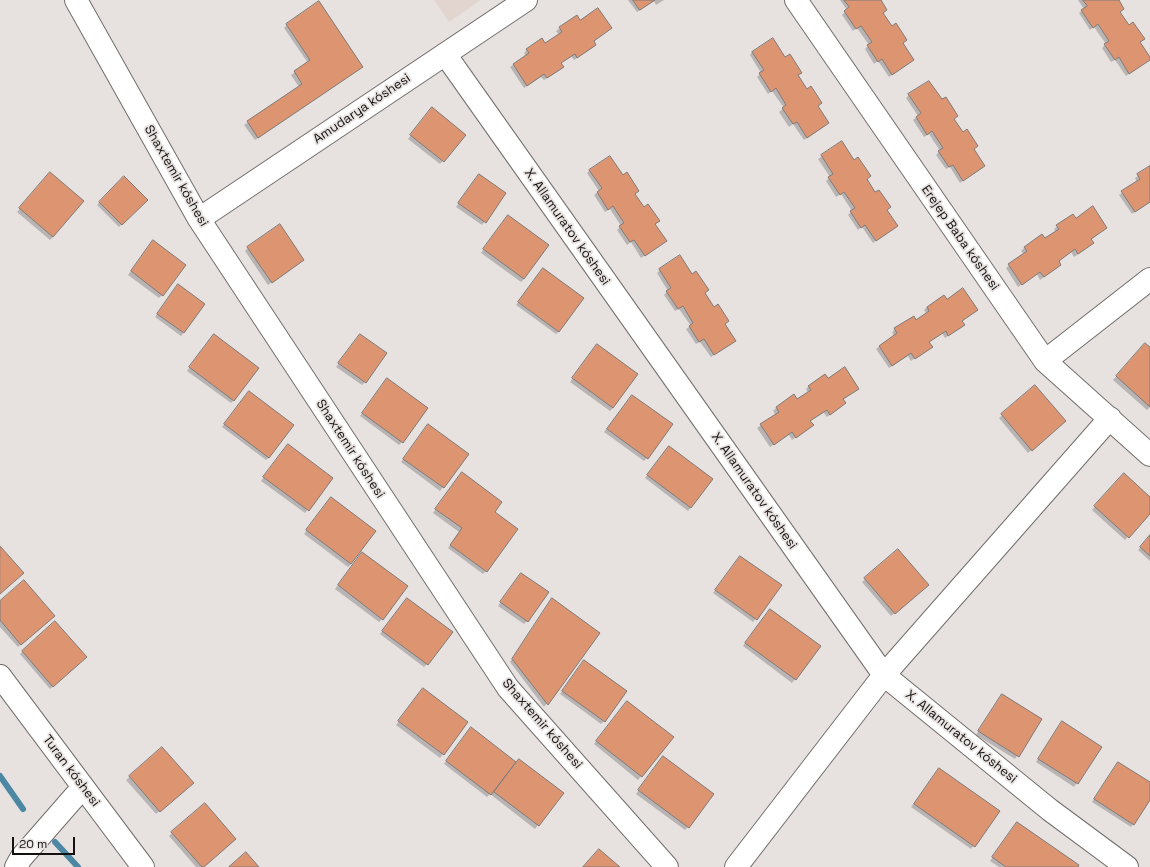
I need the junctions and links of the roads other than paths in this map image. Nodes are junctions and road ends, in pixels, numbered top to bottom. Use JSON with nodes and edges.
{"nodes":[{"id":1,"x":76,"y":0,"type":"edge"},
{"id":2,"x":526,"y":0,"type":"edge"},
{"id":3,"x":796,"y":0,"type":"edge"},
{"id":4,"x":445,"y":54,"type":"junction"},
{"id":5,"x":199,"y":219,"type":"junction"},
{"id":6,"x":1150,"y":279,"type":"edge"},
{"id":7,"x":1045,"y":361,"type":"junction"},
{"id":8,"x":1110,"y":418,"type":"junction"},
{"id":9,"x":1150,"y":455,"type":"edge"},
{"id":10,"x":884,"y":675,"type":"junction"},
{"id":11,"x":0,"y":676,"type":"edge"},
{"id":12,"x":83,"y":787,"type":"junction"},
{"id":13,"x":16,"y":867,"type":"edge"},
{"id":14,"x":143,"y":867,"type":"edge"},
{"id":15,"x":667,"y":867,"type":"edge"},
{"id":16,"x":736,"y":867,"type":"edge"},
{"id":17,"x":1127,"y":867,"type":"edge"}],
"edges":[{"from":1,"to":5,"type":"street","name":"Shaxtemir kóshesi"},
{"from":2,"to":4,"type":"street","name":"Amudarya kóshesi"},
{"from":3,"to":7,"type":"street","name":"Erejep Baba kóshesi"},
{"from":4,"to":5,"type":"street","name":"Amudarya kóshesi"},
{"from":4,"to":10,"type":"street","name":"X. Allamuratov kóshesi"},
{"from":5,"to":15,"type":"street","name":"Shaxtemir kóshesi"},
{"from":6,"to":7,"type":"street"},
{"from":7,"to":8,"type":"street","name":"Erejep Baba kóshesi"},
{"from":8,"to":9,"type":"street","name":"Erejep Baba kóshesi"},
{"from":8,"to":10,"type":"street"},
{"from":10,"to":16,"type":"street"},
{"from":10,"to":17,"type":"street","name":"X. Allamuratov kóshesi"},
{"from":11,"to":12,"type":"street","name":"Turan kóshesi"},
{"from":12,"to":13,"type":"street"},
{"from":12,"to":14,"type":"street","name":"Turan kóshesi"}]}
